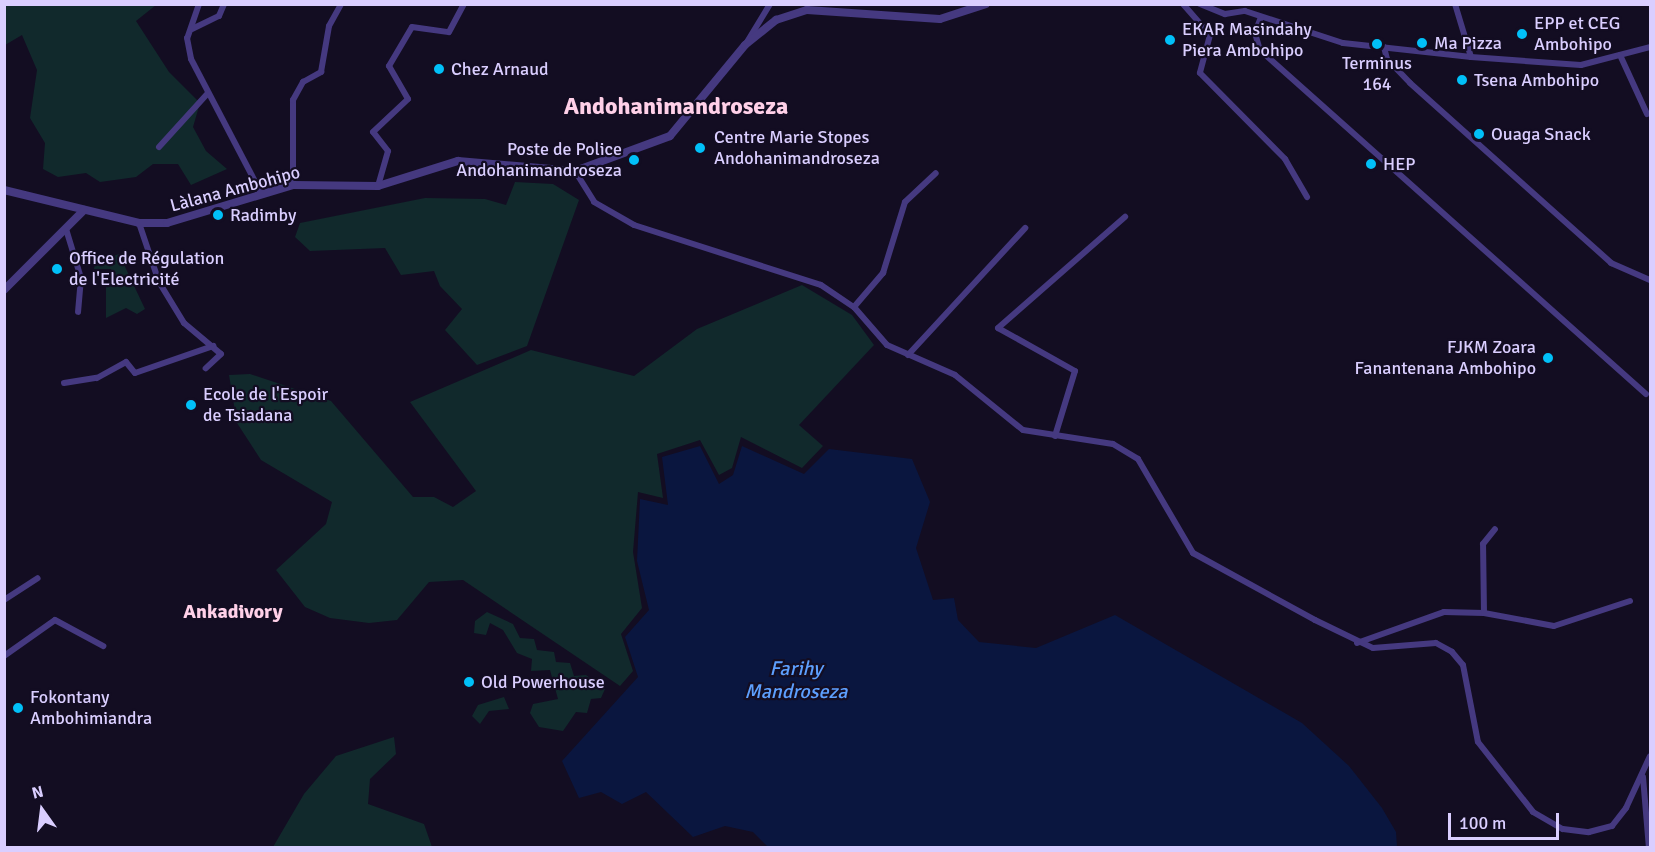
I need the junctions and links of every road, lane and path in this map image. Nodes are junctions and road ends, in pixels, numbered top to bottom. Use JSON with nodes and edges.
{"nodes":[{"id":1,"x":200,"y":4,"type":"edge"},
{"id":2,"x":224,"y":4,"type":"edge"},
{"id":3,"x":341,"y":4,"type":"edge"},
{"id":4,"x":464,"y":4,"type":"edge"},
{"id":5,"x":770,"y":4,"type":"edge"},
{"id":6,"x":986,"y":4,"type":"edge"},
{"id":7,"x":1183,"y":4,"type":"edge"},
{"id":8,"x":1200,"y":4,"type":"edge"},
{"id":9,"x":1455,"y":4,"type":"edge"},
{"id":10,"x":1261,"y":17,"type":"junction"},
{"id":11,"x":192,"y":29,"type":"junction"},
{"id":12,"x":745,"y":45,"type":"junction"},
{"id":13,"x":1384,"y":47,"type":"junction"},
{"id":14,"x":1650,"y":47,"type":"edge"},
{"id":15,"x":1620,"y":56,"type":"junction"},
{"id":16,"x":1471,"y":57,"type":"junction"},
{"id":17,"x":208,"y":93,"type":"junction"},
{"id":18,"x":1647,"y":114,"type":"dead end"},
{"id":19,"x":159,"y":147,"type":"dead end"},
{"id":20,"x":575,"y":171,"type":"junction"},
{"id":21,"x":936,"y":173,"type":"dead end"},
{"id":22,"x":293,"y":185,"type":"junction"},
{"id":23,"x":378,"y":186,"type":"junction"},
{"id":24,"x":4,"y":190,"type":"edge"},
{"id":25,"x":262,"y":195,"type":"junction"},
{"id":26,"x":1307,"y":197,"type":"dead end"},
{"id":27,"x":84,"y":210,"type":"junction"},
{"id":28,"x":1125,"y":217,"type":"dead end"},
{"id":29,"x":140,"y":223,"type":"junction"},
{"id":30,"x":1025,"y":228,"type":"dead end"},
{"id":31,"x":66,"y":229,"type":"junction"},
{"id":32,"x":1650,"y":280,"type":"edge"},
{"id":33,"x":4,"y":290,"type":"edge"},
{"id":34,"x":854,"y":307,"type":"junction"},
{"id":35,"x":78,"y":312,"type":"dead end"},
{"id":36,"x":213,"y":346,"type":"junction"},
{"id":37,"x":908,"y":354,"type":"junction"},
{"id":38,"x":206,"y":369,"type":"dead end"},
{"id":39,"x":64,"y":383,"type":"dead end"},
{"id":40,"x":1646,"y":394,"type":"dead end"},
{"id":41,"x":1054,"y":436,"type":"junction"},
{"id":42,"x":1495,"y":529,"type":"dead end"},
{"id":43,"x":38,"y":578,"type":"dead end"},
{"id":44,"x":4,"y":600,"type":"edge"},
{"id":45,"x":1630,"y":600,"type":"dead end"},
{"id":46,"x":1484,"y":613,"type":"junction"},
{"id":47,"x":1357,"y":643,"type":"junction"},
{"id":48,"x":103,"y":646,"type":"dead end"},
{"id":49,"x":4,"y":656,"type":"edge"},
{"id":50,"x":1650,"y":756,"type":"edge"},
{"id":51,"x":1643,"y":773,"type":"junction"},
{"id":52,"x":1649,"y":848,"type":"edge"}],
"edges":[{"from":1,"to":11,"type":"street"},
{"from":2,"to":11,"type":"street"},
{"from":3,"to":22,"type":"street"},
{"from":4,"to":23,"type":"street"},
{"from":5,"to":12,"type":"street"},
{"from":6,"to":12,"type":"street","name":"Làlana Ambohipo"},
{"from":7,"to":26,"type":"street"},
{"from":8,"to":10,"type":"street"},
{"from":9,"to":16,"type":"street"},
{"from":10,"to":13,"type":"street"},
{"from":10,"to":40,"type":"street"},
{"from":11,"to":17,"type":"street"},
{"from":12,"to":20,"type":"street","name":"Làlana Ambohipo"},
{"from":13,"to":16,"type":"street"},
{"from":13,"to":32,"type":"street"},
{"from":14,"to":15,"type":"street"},
{"from":15,"to":16,"type":"street"},
{"from":15,"to":18,"type":"street"},
{"from":17,"to":19,"type":"street"},
{"from":17,"to":25,"type":"street"},
{"from":20,"to":23,"type":"street","name":"Làlana Ambohipo"},
{"from":20,"to":34,"type":"street"},
{"from":21,"to":34,"type":"street"},
{"from":22,"to":23,"type":"street","name":"Làlana Ambohipo"},
{"from":22,"to":25,"type":"street","name":"Làlana Ambohipo"},
{"from":24,"to":27,"type":"street","name":"Làlana Ambohipo"},
{"from":25,"to":29,"type":"street","name":"Làlana Ambohipo"},
{"from":27,"to":29,"type":"street","name":"Làlana Ambohipo"},
{"from":27,"to":31,"type":"street"},
{"from":28,"to":41,"type":"street"},
{"from":29,"to":36,"type":"street"},
{"from":30,"to":37,"type":"street"},
{"from":31,"to":33,"type":"street"},
{"from":31,"to":35,"type":"street"},
{"from":34,"to":37,"type":"street"},
{"from":36,"to":38,"type":"street"},
{"from":36,"to":39,"type":"street"},
{"from":37,"to":41,"type":"street"},
{"from":41,"to":47,"type":"street"},
{"from":42,"to":46,"type":"street"},
{"from":43,"to":44,"type":"street"},
{"from":45,"to":46,"type":"street"},
{"from":46,"to":47,"type":"street"},
{"from":47,"to":51,"type":"street"},
{"from":48,"to":49,"type":"street"},
{"from":50,"to":51,"type":"street"},
{"from":51,"to":52,"type":"street"}]}
